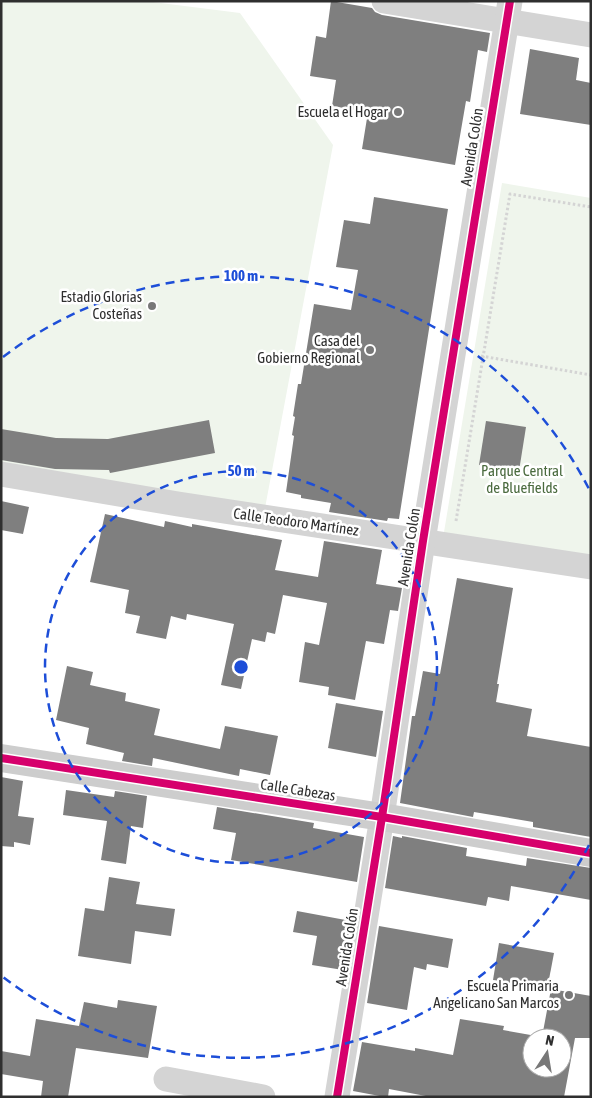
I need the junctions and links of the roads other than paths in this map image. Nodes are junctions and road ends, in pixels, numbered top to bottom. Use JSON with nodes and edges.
{"nodes":[{"id":1,"x":384,"y":1,"type":"edge"},
{"id":2,"x":508,"y":11,"type":"edge"},
{"id":3,"x":591,"y":35,"type":"edge"},
{"id":4,"x":1,"y":474,"type":"edge"},
{"id":5,"x":424,"y":541,"type":"junction"},
{"id":6,"x":591,"y":567,"type":"edge"},
{"id":7,"x":1,"y":758,"type":"edge"},
{"id":8,"x":382,"y":817,"type":"junction"},
{"id":9,"x":591,"y":853,"type":"edge"},
{"id":10,"x":166,"y":1079,"type":"dead end"},
{"id":11,"x":263,"y":1097,"type":"edge"},
{"id":12,"x":337,"y":1097,"type":"edge"}],
"edges":[{"from":1,"to":2,"type":"street"},
{"from":2,"to":3,"type":"street"},
{"from":2,"to":5,"type":"street","name":"Avenida Colón"},
{"from":4,"to":5,"type":"street","name":"Calle Teodoro Martínez"},
{"from":5,"to":6,"type":"street","name":"Calle Teodoro Martínez"},
{"from":5,"to":8,"type":"street","name":"Avenida Colón"},
{"from":7,"to":8,"type":"street","name":"Calle Cabezas"},
{"from":8,"to":9,"type":"street","name":"Calle Cabezas"},
{"from":8,"to":12,"type":"street","name":"Avenida Colón"},
{"from":10,"to":11,"type":"street"}]}
